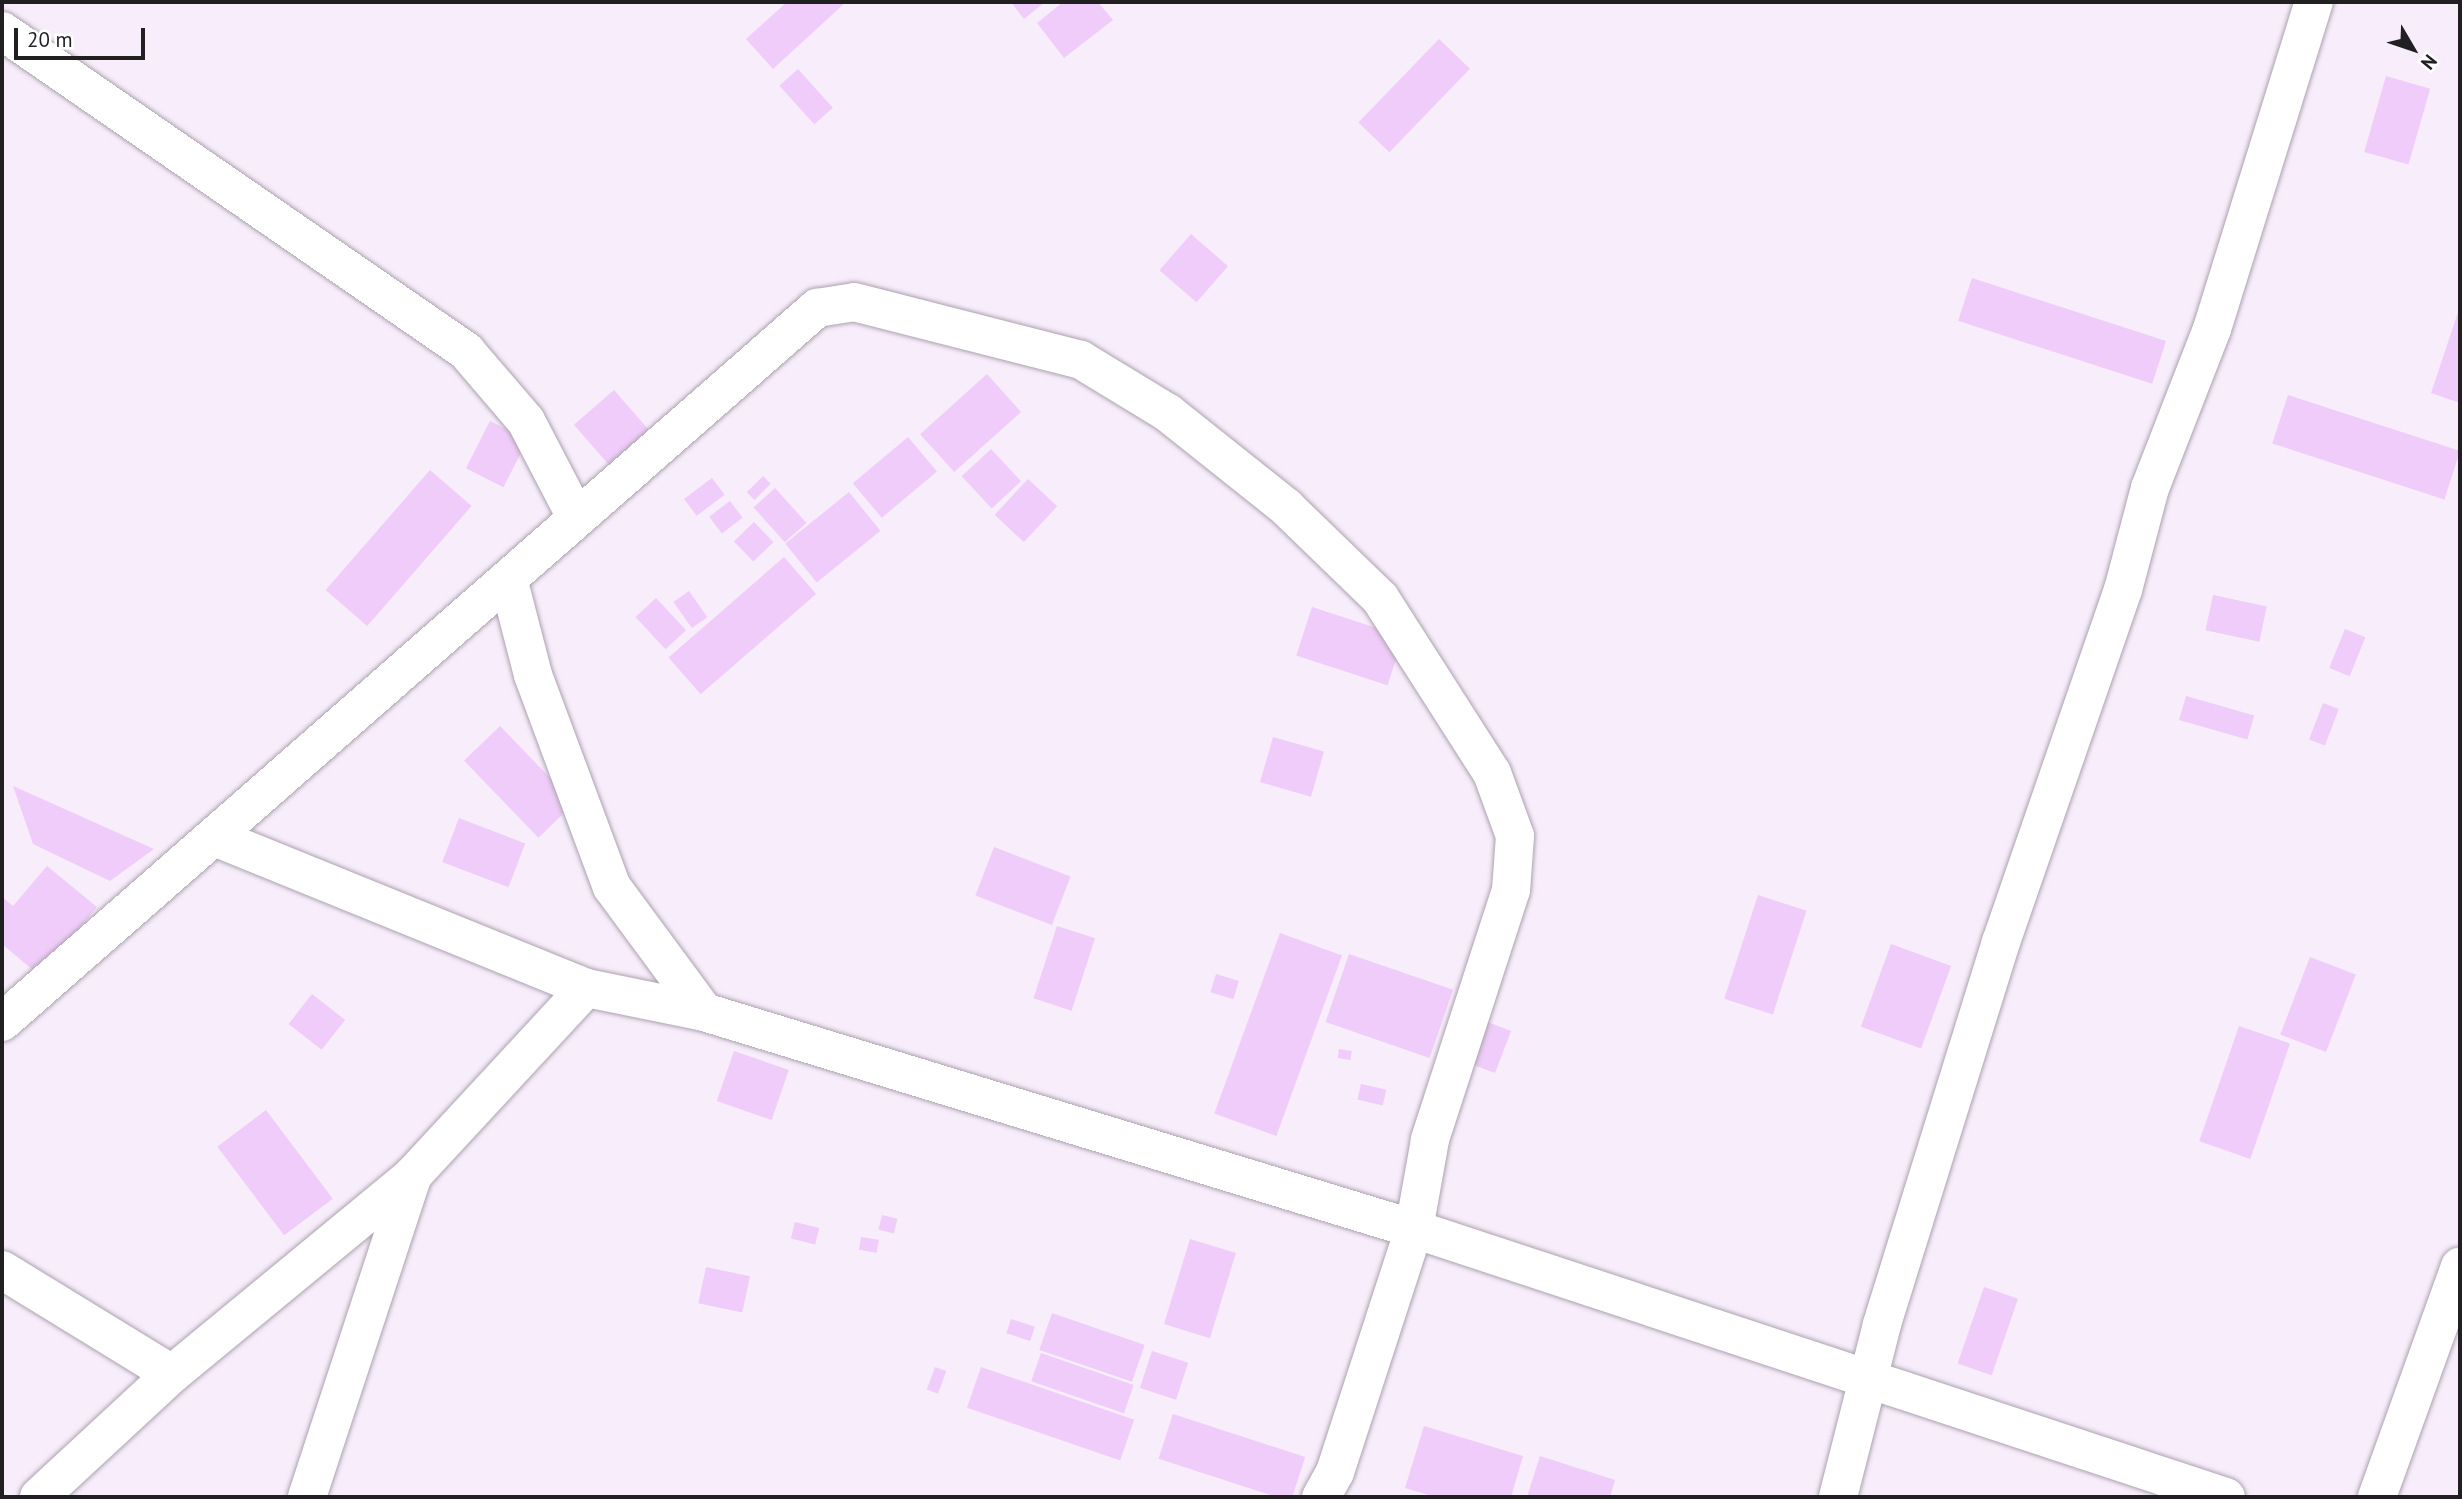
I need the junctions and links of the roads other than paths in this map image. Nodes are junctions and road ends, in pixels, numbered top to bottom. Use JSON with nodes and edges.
{"nodes":[{"id":1,"x":2314,"y":2,"type":"edge"},
{"id":2,"x":2,"y":31,"type":"edge"},
{"id":3,"x":576,"y":517,"type":"junction"},
{"id":4,"x":509,"y":582,"type":"junction"},
{"id":5,"x":217,"y":838,"type":"junction"},
{"id":6,"x":586,"y":988,"type":"junction"},
{"id":7,"x":704,"y":1012,"type":"junction"},
{"id":8,"x":2,"y":1023,"type":"edge"},
{"id":9,"x":413,"y":1175,"type":"junction"},
{"id":10,"x":1414,"y":1229,"type":"junction"},
{"id":11,"x":2460,"y":1268,"type":"edge"},
{"id":12,"x":2,"y":1270,"type":"edge"},
{"id":13,"x":172,"y":1374,"type":"junction"},
{"id":14,"x":1869,"y":1382,"type":"junction"},
{"id":15,"x":39,"y":1497,"type":"edge"},
{"id":16,"x":307,"y":1497,"type":"edge"},
{"id":17,"x":1321,"y":1497,"type":"edge"},
{"id":18,"x":1838,"y":1497,"type":"edge"},
{"id":19,"x":2226,"y":1497,"type":"edge"},
{"id":20,"x":2377,"y":1497,"type":"edge"}],
"edges":[{"from":1,"to":14,"type":"street"},
{"from":2,"to":3,"type":"street"},
{"from":3,"to":4,"type":"street"},
{"from":3,"to":10,"type":"street"},
{"from":4,"to":5,"type":"street"},
{"from":4,"to":7,"type":"street"},
{"from":5,"to":6,"type":"street"},
{"from":5,"to":8,"type":"street"},
{"from":6,"to":7,"type":"street"},
{"from":6,"to":9,"type":"street"},
{"from":7,"to":10,"type":"street"},
{"from":9,"to":13,"type":"street"},
{"from":9,"to":16,"type":"street"},
{"from":10,"to":14,"type":"street"},
{"from":10,"to":17,"type":"street"},
{"from":11,"to":20,"type":"street"},
{"from":12,"to":13,"type":"street"},
{"from":13,"to":15,"type":"street"},
{"from":14,"to":18,"type":"street"},
{"from":14,"to":19,"type":"street"}]}
